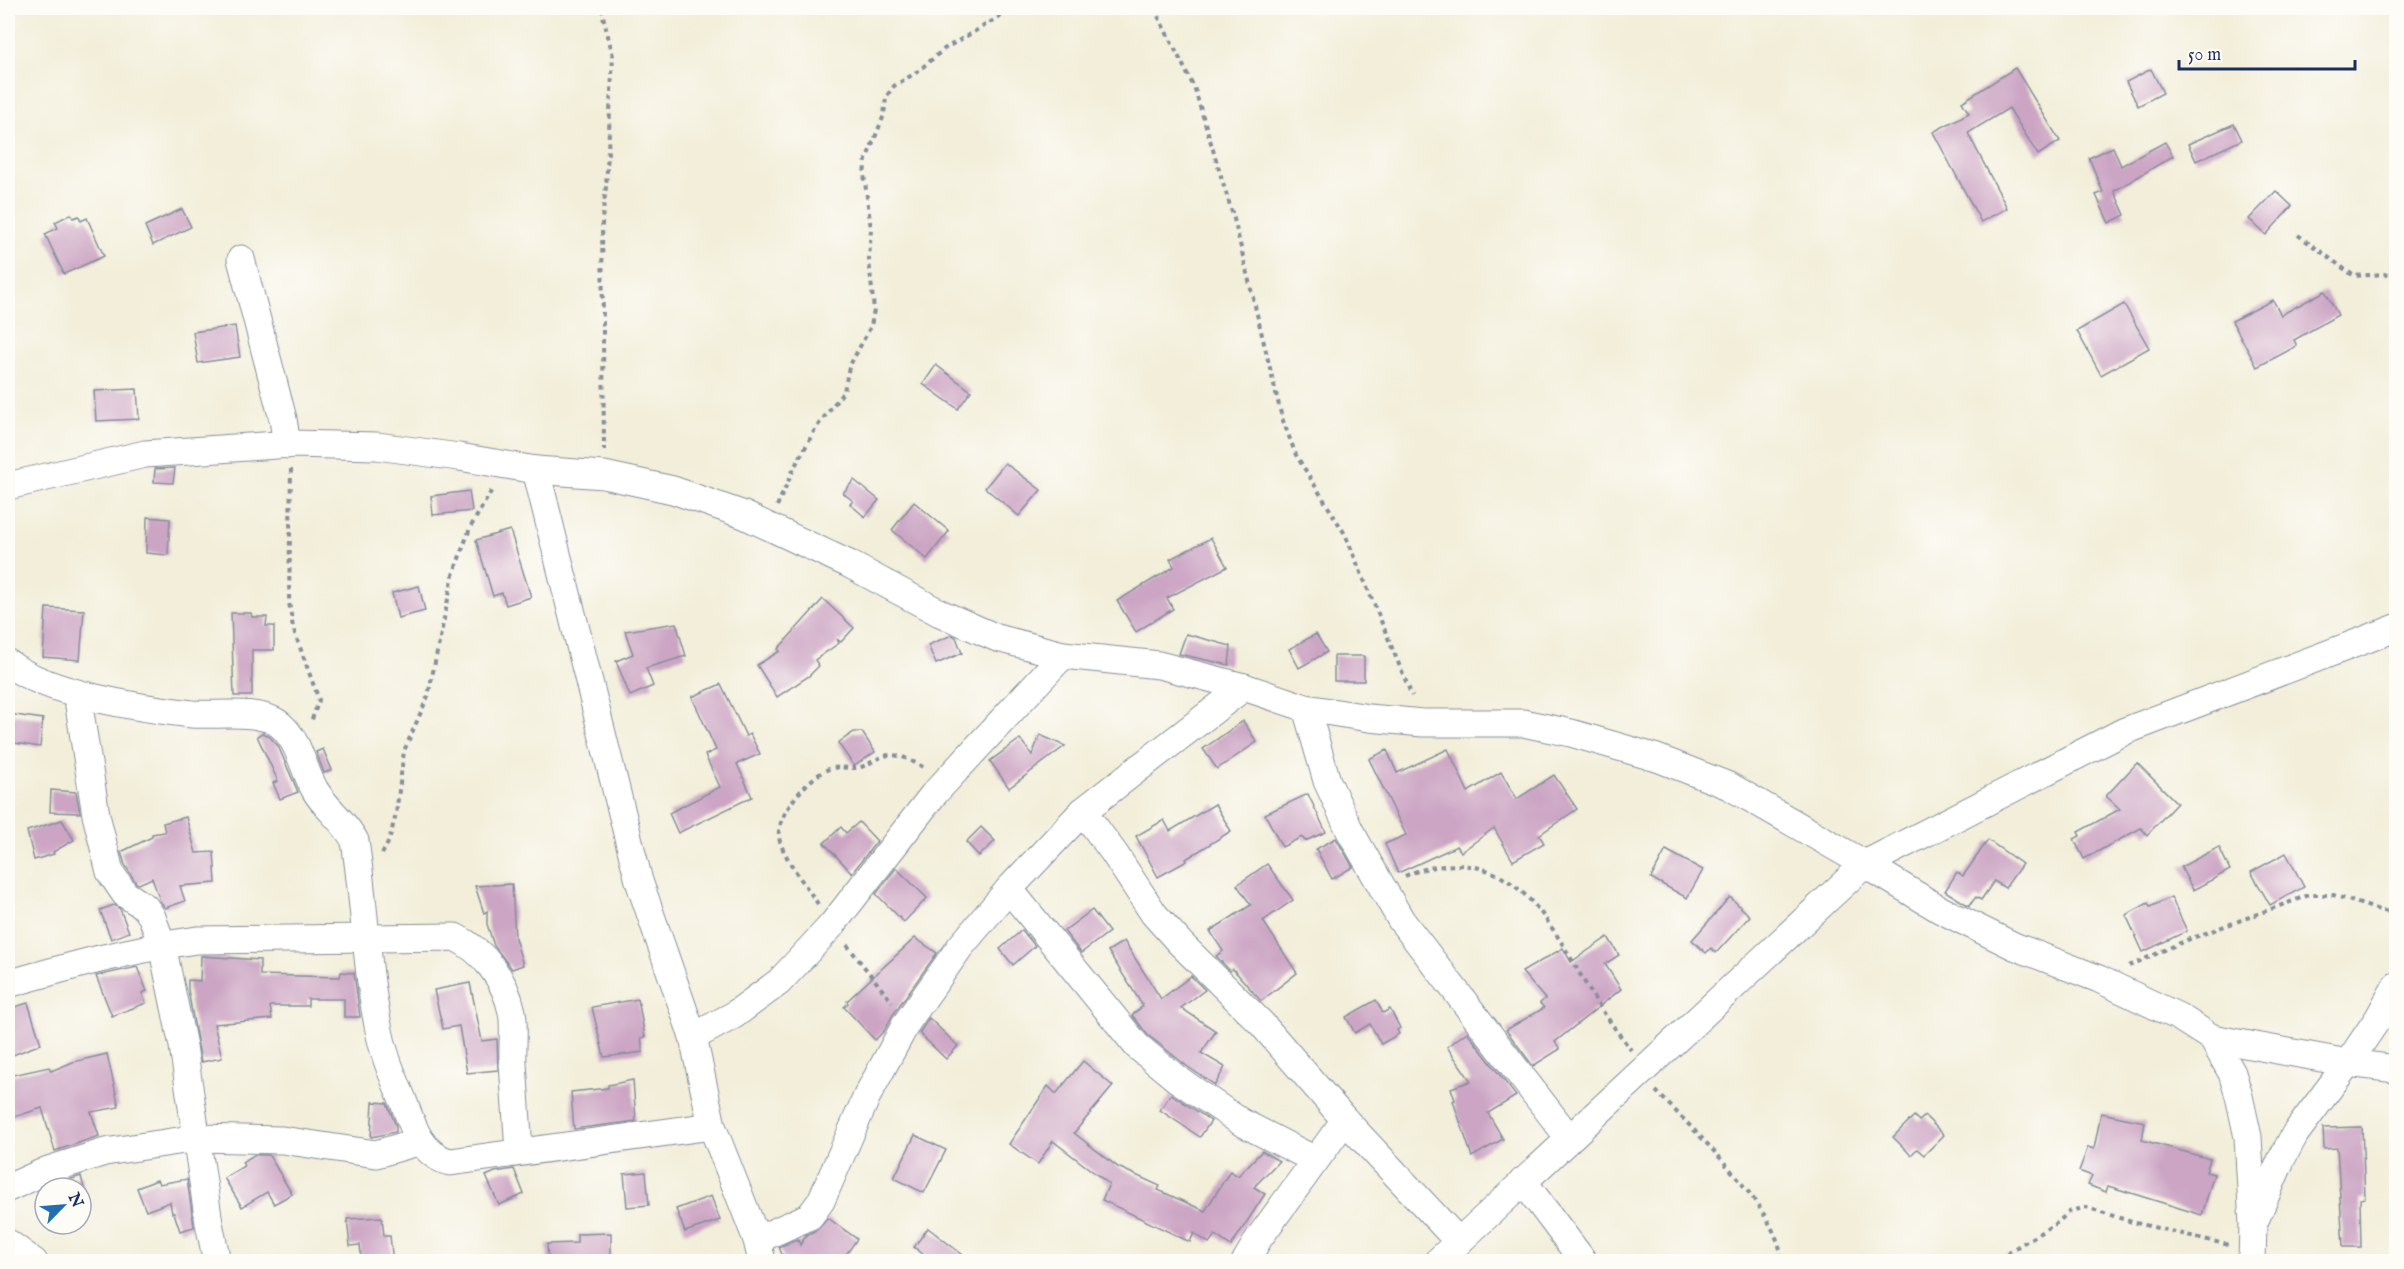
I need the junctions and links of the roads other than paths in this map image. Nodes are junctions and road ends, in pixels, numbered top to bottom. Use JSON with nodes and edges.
{"nodes":[{"id":1,"x":241,"y":259,"type":"dead end"},
{"id":2,"x":289,"y":444,"type":"junction"},
{"id":3,"x":536,"y":470,"type":"junction"},
{"id":4,"x":8,"y":486,"type":"edge"},
{"id":5,"x":2397,"y":628,"type":"edge"},
{"id":6,"x":1063,"y":655,"type":"junction"},
{"id":7,"x":8,"y":663,"type":"edge"},
{"id":8,"x":1244,"y":687,"type":"junction"},
{"id":9,"x":77,"y":693,"type":"junction"},
{"id":10,"x":1306,"y":708,"type":"junction"},
{"id":11,"x":1083,"y":811,"type":"junction"},
{"id":12,"x":1865,"y":864,"type":"junction"},
{"id":13,"x":1009,"y":889,"type":"junction"},
{"id":14,"x":365,"y":938,"type":"junction"},
{"id":15,"x":162,"y":945,"type":"junction"},
{"id":16,"x":8,"y":984,"type":"edge"},
{"id":17,"x":2397,"y":986,"type":"edge"},
{"id":18,"x":693,"y":1037,"type":"junction"},
{"id":19,"x":2212,"y":1038,"type":"junction"},
{"id":20,"x":2348,"y":1063,"type":"junction"},
{"id":21,"x":2397,"y":1069,"type":"edge"},
{"id":22,"x":1345,"y":1120,"type":"junction"},
{"id":23,"x":712,"y":1126,"type":"junction"},
{"id":24,"x":198,"y":1138,"type":"junction"},
{"id":25,"x":1569,"y":1138,"type":"junction"},
{"id":26,"x":421,"y":1141,"type":"junction"},
{"id":27,"x":519,"y":1151,"type":"junction"},
{"id":28,"x":1315,"y":1160,"type":"junction"},
{"id":29,"x":1524,"y":1181,"type":"junction"},
{"id":30,"x":8,"y":1188,"type":"edge"},
{"id":31,"x":2253,"y":1225,"type":"junction"},
{"id":32,"x":1459,"y":1242,"type":"junction"},
{"id":33,"x":8,"y":1243,"type":"edge"},
{"id":34,"x":760,"y":1251,"type":"edge"},
{"id":35,"x":2253,"y":1256,"type":"edge"},
{"id":36,"x":34,"y":1262,"type":"edge"},
{"id":37,"x":217,"y":1262,"type":"edge"},
{"id":38,"x":1245,"y":1262,"type":"edge"},
{"id":39,"x":1437,"y":1262,"type":"edge"},
{"id":40,"x":1584,"y":1262,"type":"edge"}],
"edges":[{"from":1,"to":2,"type":"street"},
{"from":2,"to":3,"type":"street"},
{"from":2,"to":4,"type":"street"},
{"from":3,"to":6,"type":"street"},
{"from":3,"to":18,"type":"street"},
{"from":5,"to":12,"type":"street"},
{"from":6,"to":8,"type":"street"},
{"from":6,"to":18,"type":"street"},
{"from":7,"to":9,"type":"street"},
{"from":8,"to":10,"type":"street"},
{"from":8,"to":11,"type":"street"},
{"from":9,"to":14,"type":"street"},
{"from":9,"to":15,"type":"street"},
{"from":10,"to":12,"type":"street"},
{"from":10,"to":25,"type":"street"},
{"from":11,"to":13,"type":"street"},
{"from":11,"to":22,"type":"street"},
{"from":12,"to":19,"type":"street"},
{"from":12,"to":25,"type":"street"},
{"from":13,"to":28,"type":"street"},
{"from":13,"to":34,"type":"street"},
{"from":14,"to":15,"type":"street"},
{"from":14,"to":26,"type":"street"},
{"from":14,"to":27,"type":"street"},
{"from":15,"to":16,"type":"street"},
{"from":15,"to":24,"type":"street"},
{"from":17,"to":20,"type":"street"},
{"from":18,"to":23,"type":"street"},
{"from":19,"to":20,"type":"street"},
{"from":19,"to":31,"type":"street"},
{"from":20,"to":21,"type":"street"},
{"from":20,"to":31,"type":"street"},
{"from":22,"to":28,"type":"street"},
{"from":22,"to":32,"type":"street"},
{"from":23,"to":27,"type":"street"},
{"from":23,"to":34,"type":"street"},
{"from":24,"to":26,"type":"street"},
{"from":24,"to":30,"type":"street"},
{"from":24,"to":37,"type":"street"},
{"from":25,"to":29,"type":"street"},
{"from":26,"to":27,"type":"street"},
{"from":28,"to":38,"type":"street"},
{"from":29,"to":32,"type":"street"},
{"from":29,"to":40,"type":"street"},
{"from":31,"to":35,"type":"street"},
{"from":32,"to":39,"type":"street"},
{"from":33,"to":36,"type":"street"}]}
